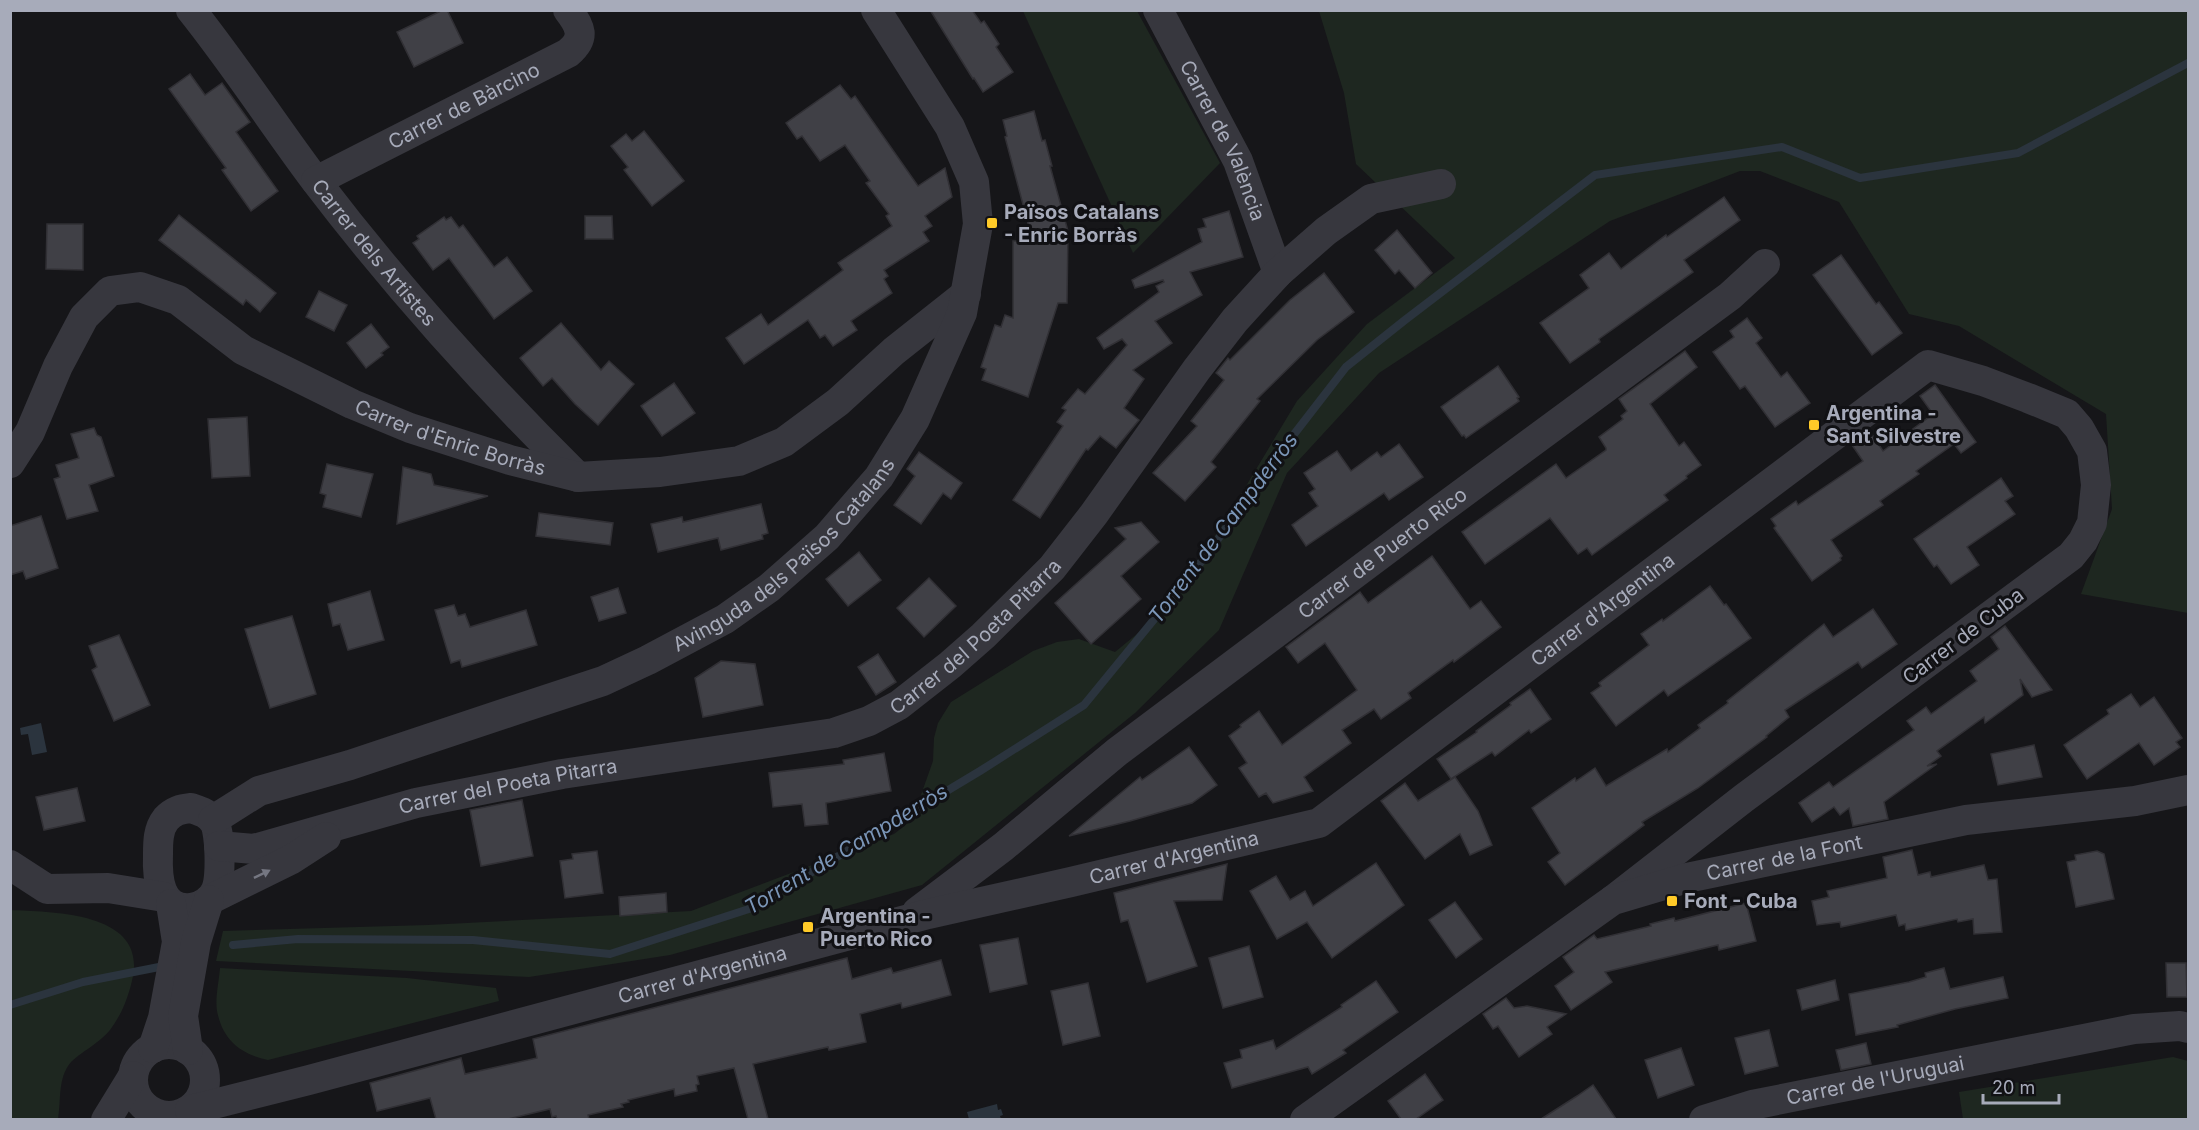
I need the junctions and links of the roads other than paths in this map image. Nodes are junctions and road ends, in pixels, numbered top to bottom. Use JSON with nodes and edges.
{"nodes":[{"id":1,"x":191,"y":10,"type":"edge"},
{"id":2,"x":568,"y":10,"type":"edge"},
{"id":3,"x":876,"y":10,"type":"edge"},
{"id":4,"x":1158,"y":10,"type":"edge"},
{"id":5,"x":316,"y":181,"type":"junction"},
{"id":6,"x":1441,"y":184,"type":"dead end"},
{"id":7,"x":1765,"y":264,"type":"dead end"},
{"id":8,"x":1278,"y":273,"type":"junction"},
{"id":9,"x":966,"y":294,"type":"junction"},
{"id":10,"x":1928,"y":365,"type":"joint"},
{"id":11,"x":10,"y":463,"type":"edge"},
{"id":12,"x":578,"y":477,"type":"junction"},
{"id":13,"x":2188,"y":790,"type":"edge"},
{"id":14,"x":351,"y":820,"type":"junction"},
{"id":15,"x":216,"y":833,"type":"junction"},
{"id":16,"x":1003,"y":847,"type":"junction"},
{"id":17,"x":10,"y":864,"type":"edge"},
{"id":18,"x":157,"y":864,"type":"junction"},
{"id":19,"x":10,"y":885,"type":"edge"},
{"id":20,"x":108,"y":888,"type":"junction"},
{"id":21,"x":46,"y":889,"type":"junction"},
{"id":22,"x":1000,"y":898,"type":"junction"},
{"id":23,"x":167,"y":900,"type":"junction"},
{"id":24,"x":209,"y":900,"type":"junction"},
{"id":25,"x":1613,"y":900,"type":"junction"},
{"id":26,"x":907,"y":919,"type":"junction"},
{"id":27,"x":2188,"y":1028,"type":"edge"},
{"id":28,"x":153,"y":1048,"type":"junction"},
{"id":29,"x":195,"y":1059,"type":"junction"},
{"id":30,"x":133,"y":1077,"type":"junction"},
{"id":31,"x":292,"y":1085,"type":"junction"},
{"id":32,"x":190,"y":1110,"type":"junction"},
{"id":33,"x":150,"y":1117,"type":"edge"},
{"id":34,"x":106,"y":1119,"type":"edge"},
{"id":35,"x":1305,"y":1119,"type":"edge"},
{"id":36,"x":1704,"y":1119,"type":"edge"}],
"edges":[{"from":1,"to":5,"type":"street","name":"Carrer dels Artistes"},
{"from":2,"to":5,"type":"street","name":"Carrer de Bàrcino"},
{"from":3,"to":9,"type":"street","name":"Avinguda dels Països Catalans"},
{"from":4,"to":8,"type":"street","name":"Carrer de València"},
{"from":5,"to":12,"type":"street","name":"Carrer dels Artistes"},
{"from":6,"to":8,"type":"street","name":"Carrer del Poeta Pitarra"},
{"from":7,"to":16,"type":"street","name":"Carrer de Puerto Rico"},
{"from":8,"to":14,"type":"street","name":"Carrer del Poeta Pitarra"},
{"from":9,"to":12,"type":"street","name":"Carrer d'Enric Borràs"},
{"from":9,"to":15,"type":"street","name":"Avinguda dels Països Catalans"},
{"from":10,"to":22,"type":"street","name":"Carrer d'Argentina"},
{"from":10,"to":25,"type":"street","name":"Carrer de Cuba"},
{"from":11,"to":12,"type":"street","name":"Carrer d'Enric Borràs"},
{"from":13,"to":25,"type":"street","name":"Carrer de la Font"},
{"from":14,"to":15,"type":"street","name":"Carrer del Poeta Pitarra"},
{"from":24,"to":14,"type":"street","name":"Carrer del Poeta Pitarra","one_way":true},
{"from":15,"to":18,"type":"street"},
{"from":15,"to":24,"type":"street"},
{"from":16,"to":22,"type":"street"},
{"from":16,"to":26,"type":"street","name":"Carrer de Puerto Rico"},
{"from":17,"to":21,"type":"street"},
{"from":18,"to":20,"type":"street"},
{"from":18,"to":23,"type":"street"},
{"from":19,"to":21,"type":"street"},
{"from":20,"to":21,"type":"street"},
{"from":20,"to":23,"type":"street"},
{"from":22,"to":26,"type":"street","name":"Carrer d'Argentina"},
{"from":23,"to":24,"type":"street"},
{"from":23,"to":28,"type":"street"},
{"from":24,"to":29,"type":"street"},
{"from":25,"to":35,"type":"street","name":"Carrer de la Font"},
{"from":26,"to":31,"type":"street","name":"Carrer d'Argentina"},
{"from":27,"to":36,"type":"street","name":"Carrer de l'Uruguai"},
{"from":28,"to":29,"type":"street"},
{"from":28,"to":30,"type":"street"},
{"from":29,"to":31,"type":"street","name":"Carrer d'Argentina"},
{"from":29,"to":32,"type":"street"},
{"from":30,"to":33,"type":"street"},
{"from":30,"to":34,"type":"street"},
{"from":31,"to":32,"type":"street","name":"Carrer d'Argentina"},
{"from":32,"to":33,"type":"street"}]}
